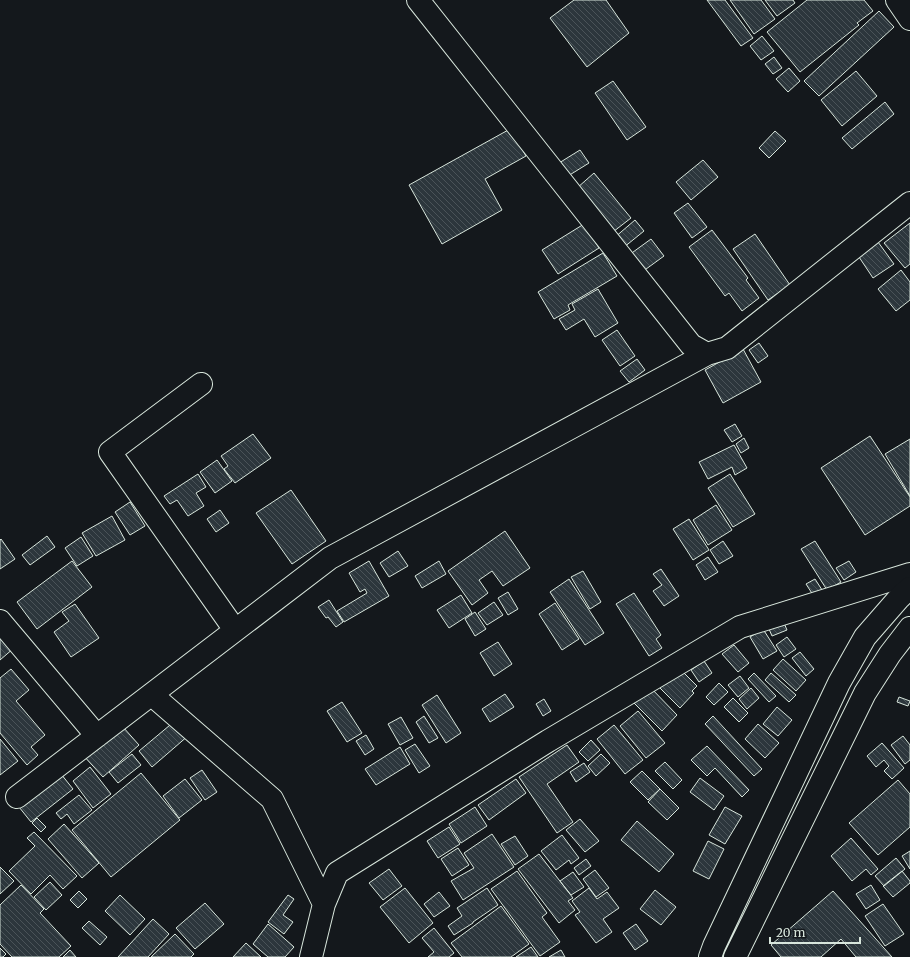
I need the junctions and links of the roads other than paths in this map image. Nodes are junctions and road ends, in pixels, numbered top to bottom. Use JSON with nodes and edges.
{"nodes":[{"id":1,"x":418,"y":0,"type":"edge"},
{"id":2,"x":896,"y":0,"type":"edge"},
{"id":3,"x":910,"y":19,"type":"edge"},
{"id":4,"x":910,"y":203,"type":"edge"},
{"id":5,"x":707,"y":354,"type":"junction"},
{"id":6,"x":200,"y":384,"type":"dead end"},
{"id":7,"x":910,"y":574,"type":"edge"},
{"id":8,"x":910,"y":588,"type":"edge"},
{"id":9,"x":0,"y":620,"type":"edge"},
{"id":10,"x":910,"y":628,"type":"edge"},
{"id":11,"x":236,"y":630,"type":"junction"},
{"id":12,"x":152,"y":695,"type":"junction"},
{"id":13,"x":96,"y":736,"type":"junction"},
{"id":14,"x":17,"y":797,"type":"dead end"},
{"id":15,"x":324,"y":904,"type":"junction"},
{"id":16,"x":311,"y":957,"type":"edge"},
{"id":17,"x":710,"y":957,"type":"edge"},
{"id":18,"x":735,"y":957,"type":"edge"}],
"edges":[{"from":1,"to":5,"type":"street"},
{"from":2,"to":3,"type":"street"},
{"from":4,"to":5,"type":"street"},
{"from":5,"to":11,"type":"street"},
{"from":6,"to":11,"type":"street"},
{"from":7,"to":15,"type":"street"},
{"from":8,"to":17,"type":"street"},
{"from":9,"to":13,"type":"street"},
{"from":10,"to":18,"type":"street"},
{"from":11,"to":12,"type":"street"},
{"from":12,"to":13,"type":"street"},
{"from":12,"to":15,"type":"street"},
{"from":13,"to":14,"type":"street"},
{"from":15,"to":16,"type":"street"}]}
